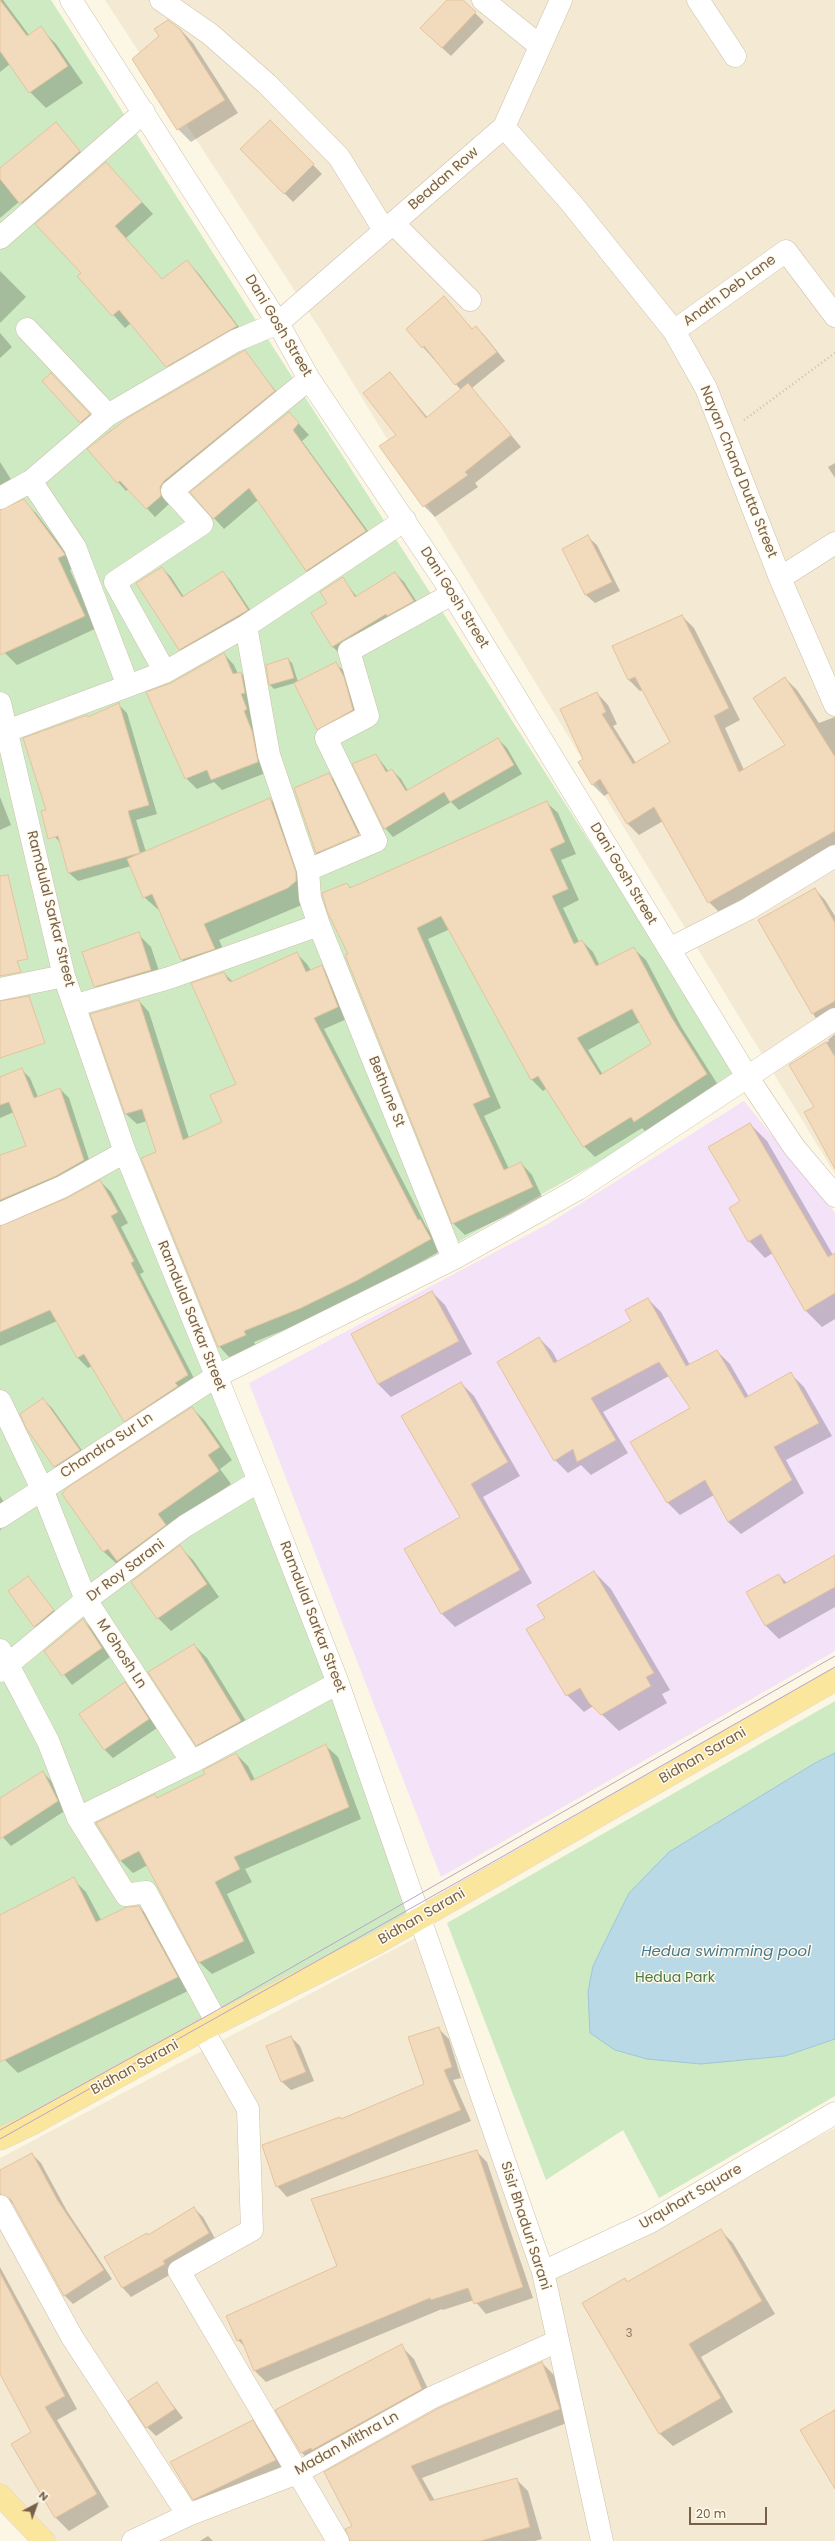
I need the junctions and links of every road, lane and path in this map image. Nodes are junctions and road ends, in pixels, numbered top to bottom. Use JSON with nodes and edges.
{"nodes":[{"id":1,"x":71,"y":0,"type":"edge"},
{"id":2,"x":161,"y":0,"type":"edge"},
{"id":3,"x":483,"y":0,"type":"edge"},
{"id":4,"x":561,"y":0,"type":"edge"},
{"id":5,"x":698,"y":0,"type":"edge"},
{"id":6,"x":540,"y":46,"type":"junction"},
{"id":7,"x":735,"y":56,"type":"dead end"},
{"id":8,"x":144,"y":112,"type":"junction"},
{"id":9,"x":504,"y":126,"type":"junction"},
{"id":10,"x":388,"y":227,"type":"junction"},
{"id":11,"x":0,"y":238,"type":"edge"},
{"id":12,"x":470,"y":300,"type":"dead end"},
{"id":13,"x":835,"y":316,"type":"edge"},
{"id":14,"x":278,"y":323,"type":"junction"},
{"id":15,"x":27,"y":329,"type":"dead end"},
{"id":16,"x":674,"y":331,"type":"junction"},
{"id":17,"x":835,"y":353,"type":"edge"},
{"id":18,"x":309,"y":379,"type":"junction"},
{"id":19,"x":108,"y":415,"type":"junction"},
{"id":20,"x":725,"y":434,"type":"junction"},
{"id":21,"x":31,"y":481,"type":"junction"},
{"id":22,"x":0,"y":498,"type":"edge"},
{"id":23,"x":405,"y":520,"type":"junction"},
{"id":24,"x":835,"y":543,"type":"edge"},
{"id":25,"x":780,"y":578,"type":"junction"},
{"id":26,"x":452,"y":594,"type":"junction"},
{"id":27,"x":246,"y":626,"type":"junction"},
{"id":28,"x":165,"y":672,"type":"junction"},
{"id":29,"x":128,"y":686,"type":"junction"},
{"id":30,"x":0,"y":703,"type":"edge"},
{"id":31,"x":835,"y":705,"type":"edge"},
{"id":32,"x":7,"y":731,"type":"junction"},
{"id":33,"x":835,"y":856,"type":"edge"},
{"id":34,"x":308,"y":870,"type":"junction"},
{"id":35,"x":319,"y":925,"type":"junction"},
{"id":36,"x":669,"y":949,"type":"junction"},
{"id":37,"x":64,"y":976,"type":"junction"},
{"id":38,"x":0,"y":989,"type":"edge"},
{"id":39,"x":76,"y":1005,"type":"junction"},
{"id":40,"x":835,"y":1019,"type":"edge"},
{"id":41,"x":748,"y":1078,"type":"junction"},
{"id":42,"x":125,"y":1152,"type":"junction"},
{"id":43,"x":835,"y":1196,"type":"edge"},
{"id":44,"x":0,"y":1214,"type":"edge"},
{"id":45,"x":453,"y":1259,"type":"junction"},
{"id":46,"x":215,"y":1377,"type":"junction"},
{"id":47,"x":0,"y":1401,"type":"edge"},
{"id":48,"x":259,"y":1481,"type":"junction"},
{"id":49,"x":42,"y":1489,"type":"junction"},
{"id":50,"x":0,"y":1517,"type":"edge"},
{"id":51,"x":86,"y":1600,"type":"junction"},
{"id":52,"x":3,"y":1661,"type":"edge"},
{"id":53,"x":835,"y":1680,"type":"edge"},
{"id":54,"x":338,"y":1683,"type":"junction"},
{"id":55,"x":192,"y":1762,"type":"junction"},
{"id":56,"x":78,"y":1818,"type":"junction"},
{"id":57,"x":420,"y":1918,"type":"junction"},
{"id":58,"x":210,"y":2027,"type":"junction"},
{"id":59,"x":835,"y":2113,"type":"edge"},
{"id":60,"x":0,"y":2140,"type":"edge"},
{"id":61,"x":0,"y":2206,"type":"edge"},
{"id":62,"x":542,"y":2272,"type":"junction"},
{"id":63,"x":558,"y":2341,"type":"junction"},
{"id":64,"x":296,"y":2473,"type":"junction"},
{"id":65,"x":0,"y":2495,"type":"edge"},
{"id":66,"x":188,"y":2515,"type":"junction"},
{"id":67,"x":44,"y":2541,"type":"edge"},
{"id":68,"x":133,"y":2541,"type":"edge"},
{"id":69,"x":338,"y":2541,"type":"edge"},
{"id":70,"x":602,"y":2541,"type":"edge"}],
"edges":[{"from":1,"to":8,"type":"street","name":"Dani Gosh Street"},
{"from":2,"to":10,"type":"street"},
{"from":3,"to":6,"type":"street"},
{"from":4,"to":6,"type":"street","name":"Beadan Row"},
{"from":5,"to":7,"type":"street"},
{"from":6,"to":9,"type":"street","name":"Beadan Row"},
{"from":8,"to":11,"type":"street"},
{"from":8,"to":14,"type":"street","name":"Dani Gosh Street"},
{"from":9,"to":10,"type":"street","name":"Beadan Row"},
{"from":9,"to":16,"type":"street","name":"Nayan Chand Dutta Street"},
{"from":10,"to":12,"type":"street"},
{"from":10,"to":14,"type":"street","name":"Beadan Row"},
{"from":13,"to":16,"type":"street","name":"Anath Deb Lane"},
{"from":14,"to":18,"type":"street","name":"Dani Gosh Street"},
{"from":14,"to":19,"type":"street","name":"Beadan Row"},
{"from":15,"to":19,"type":"street"},
{"from":16,"to":20,"type":"street","name":"Nayan Chand Dutta Street"},
{"from":17,"to":20,"type":"path"},
{"from":18,"to":23,"type":"street","name":"Dani Gosh Street"},
{"from":18,"to":28,"type":"street"},
{"from":19,"to":21,"type":"street","name":"Beadan Row"},
{"from":20,"to":25,"type":"street","name":"Nayan Chand Dutta Street"},
{"from":21,"to":22,"type":"street","name":"Beadan Row"},
{"from":21,"to":29,"type":"street"},
{"from":23,"to":26,"type":"street","name":"Dani Gosh Street"},
{"from":23,"to":27,"type":"street"},
{"from":24,"to":25,"type":"street"},
{"from":25,"to":31,"type":"street","name":"Nayan Chand Dutta Street"},
{"from":26,"to":34,"type":"street"},
{"from":26,"to":36,"type":"street","name":"Dani Gosh Street"},
{"from":27,"to":28,"type":"street"},
{"from":27,"to":34,"type":"street","name":"Bethune St"},
{"from":28,"to":29,"type":"street"},
{"from":29,"to":32,"type":"street"},
{"from":30,"to":32,"type":"street","name":"Ramdulal Sarkar Street"},
{"from":32,"to":37,"type":"street","name":"Ramdulal Sarkar Street"},
{"from":33,"to":36,"type":"street"},
{"from":34,"to":35,"type":"street","name":"Bethune St"},
{"from":35,"to":39,"type":"street"},
{"from":35,"to":45,"type":"street","name":"Bethune St"},
{"from":36,"to":41,"type":"street","name":"Dani Gosh Street"},
{"from":37,"to":38,"type":"street"},
{"from":37,"to":39,"type":"street","name":"Ramdulal Sarkar Street"},
{"from":39,"to":42,"type":"street","name":"Ramdulal Sarkar Street"},
{"from":40,"to":41,"type":"street","name":"Chandra Sur Ln"},
{"from":41,"to":43,"type":"street","name":"Dani Gosh Street"},
{"from":41,"to":45,"type":"street","name":"Chandra Sur Ln"},
{"from":42,"to":44,"type":"street"},
{"from":42,"to":46,"type":"street","name":"Ramdulal Sarkar Street"},
{"from":45,"to":46,"type":"street","name":"Chandra Sur Ln"},
{"from":46,"to":48,"type":"street","name":"Ramdulal Sarkar Street"},
{"from":46,"to":49,"type":"street","name":"Chandra Sur Ln"},
{"from":47,"to":49,"type":"street","name":"M Ghosh Ln"},
{"from":48,"to":51,"type":"street","name":"Dr Roy Sarani"},
{"from":48,"to":54,"type":"street","name":"Ramdulal Sarkar Street"},
{"from":49,"to":50,"type":"street","name":"Chandra Sur Ln"},
{"from":49,"to":51,"type":"street","name":"M Ghosh Ln"},
{"from":51,"to":52,"type":"street","name":"Dr Roy Sarani"},
{"from":51,"to":55,"type":"street","name":"M Ghosh Ln"},
{"from":52,"to":56,"type":"street"},
{"from":53,"to":57,"type":"main road","name":"Bidhan Sarani"},
{"from":54,"to":55,"type":"street"},
{"from":54,"to":57,"type":"street","name":"Ramdulal Sarkar Street"},
{"from":55,"to":56,"type":"street"},
{"from":56,"to":58,"type":"street"},
{"from":57,"to":58,"type":"main road","name":"Bidhan Sarani"},
{"from":57,"to":62,"type":"street","name":"Sisir Bhaduri Sarani"},
{"from":58,"to":60,"type":"main road","name":"Bidhan Sarani"},
{"from":58,"to":64,"type":"street"},
{"from":59,"to":62,"type":"street","name":"Urquhart Square"},
{"from":61,"to":66,"type":"street"},
{"from":62,"to":63,"type":"street","name":"Sisir Bhaduri Sarani"},
{"from":63,"to":64,"type":"street","name":"Madan Mithra Ln"},
{"from":63,"to":70,"type":"street","name":"Sisir Bhaduri Sarani"},
{"from":64,"to":66,"type":"street","name":"Madan Mithra Ln"},
{"from":64,"to":69,"type":"street"},
{"from":65,"to":67,"type":"main road"},
{"from":66,"to":68,"type":"street","name":"Madan Mithra Ln"}]}
